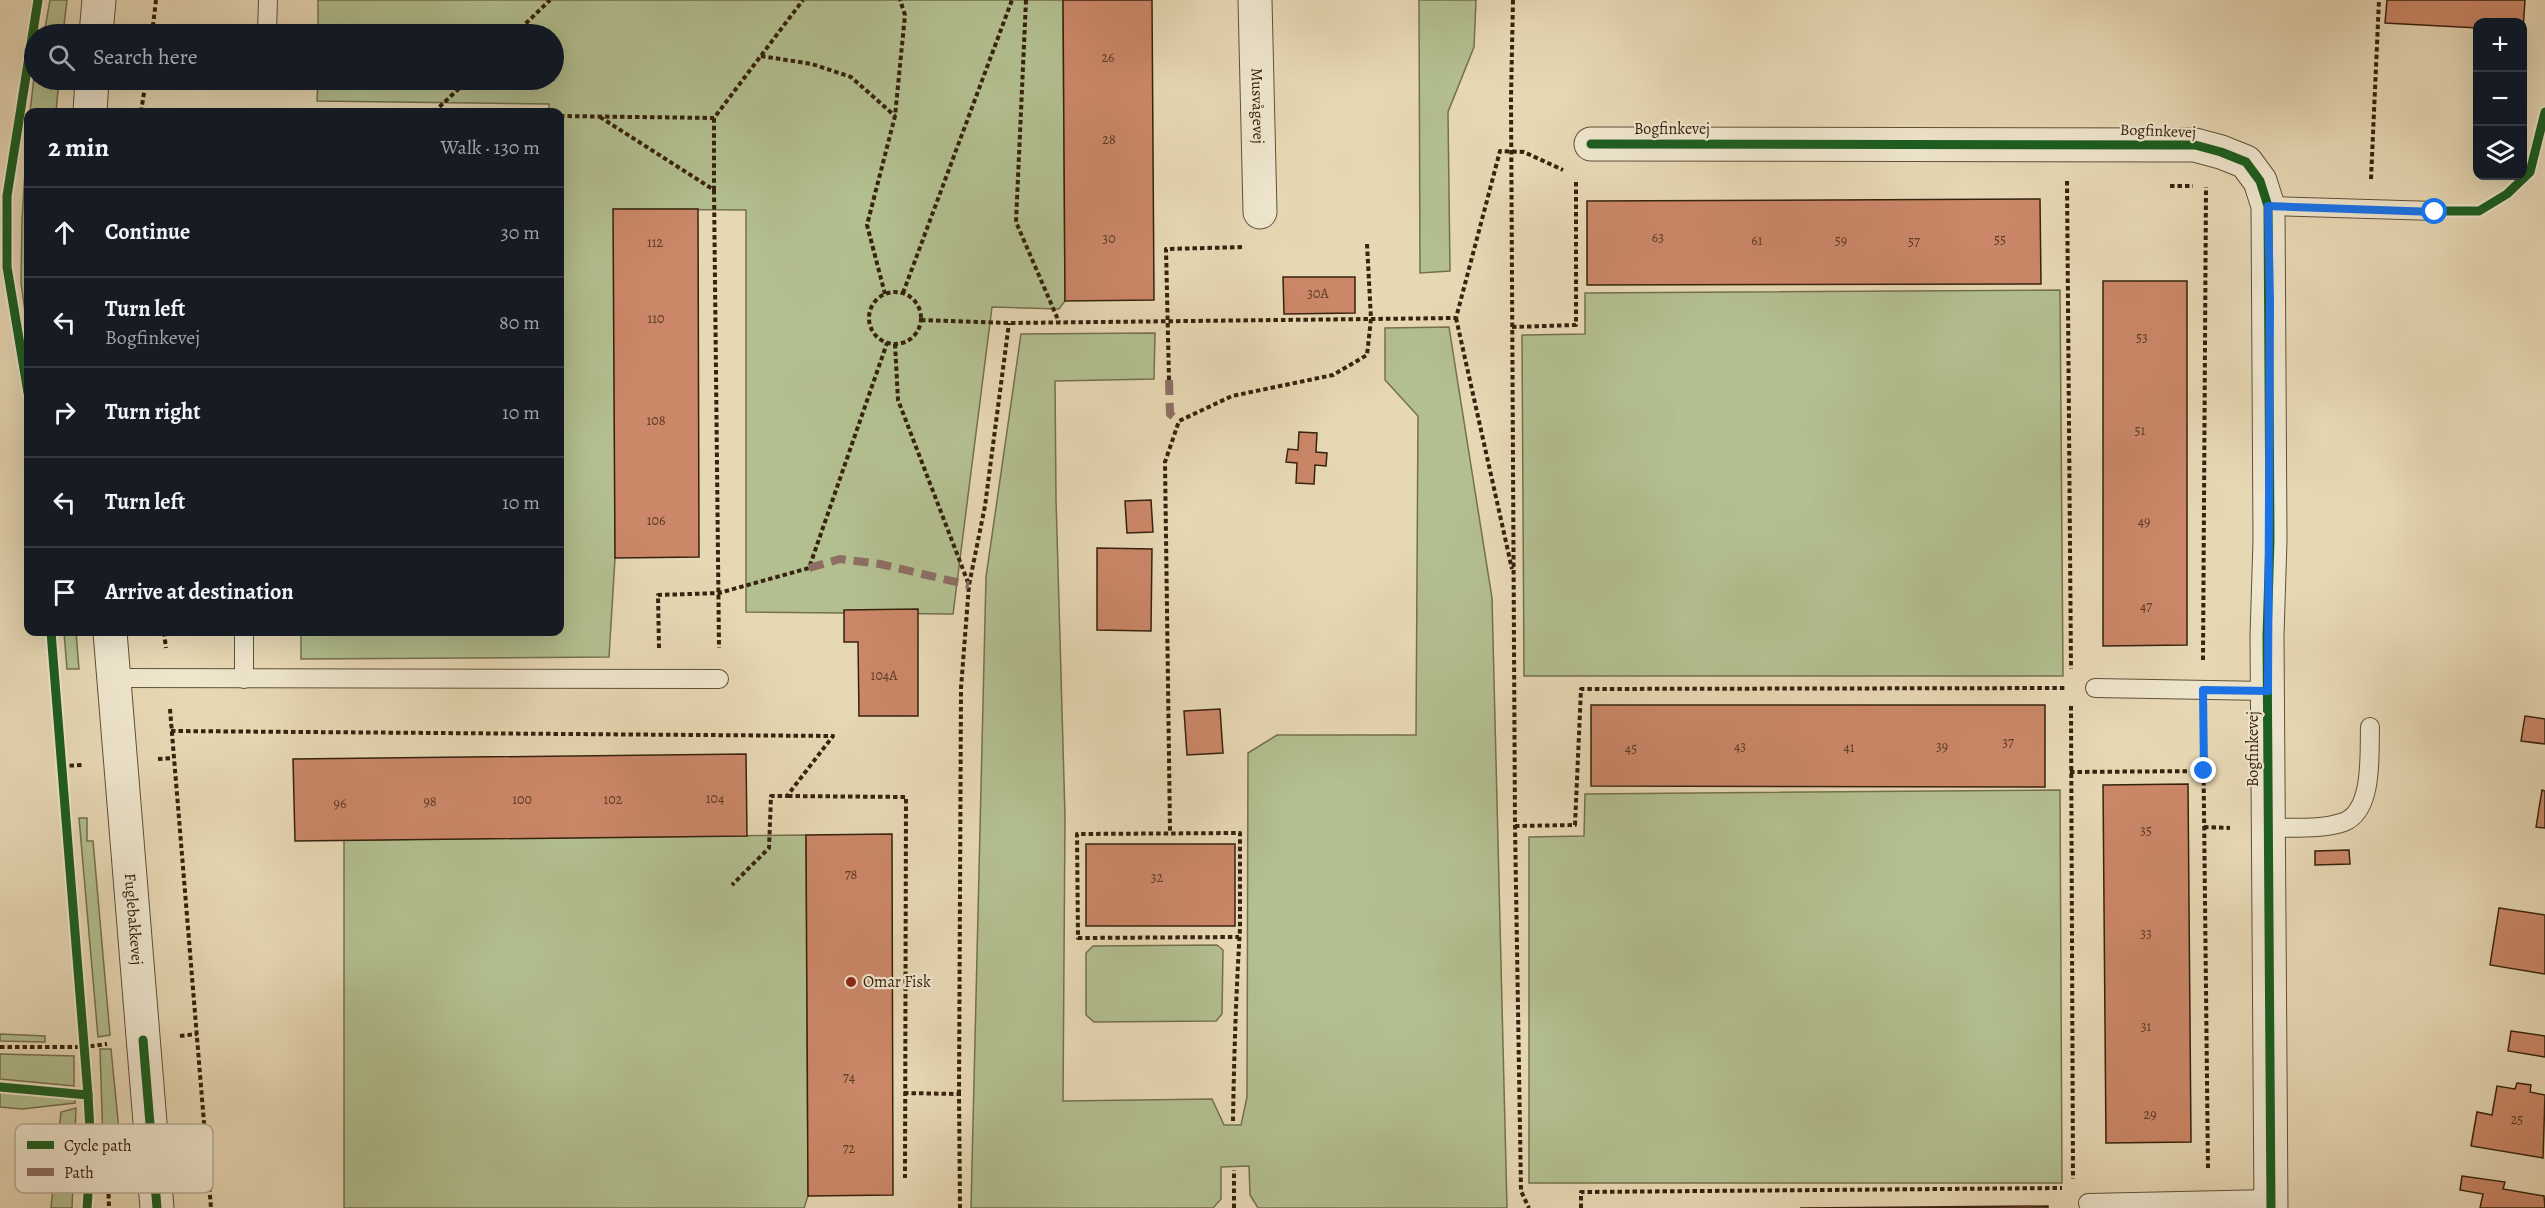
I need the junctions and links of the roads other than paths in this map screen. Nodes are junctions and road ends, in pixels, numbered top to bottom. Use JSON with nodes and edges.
{"nodes":[{"id":1,"x":99,"y":0,"type":"edge"},
{"id":2,"x":268,"y":0,"type":"edge"},
{"id":3,"x":1255,"y":0,"type":"edge"},
{"id":4,"x":97,"y":24,"type":"edge"},
{"id":5,"x":267,"y":24,"type":"edge"},
{"id":6,"x":91,"y":90,"type":"edge"},
{"id":7,"x":90,"y":108,"type":"edge"},
{"id":8,"x":1591,"y":144,"type":"dead end"},
{"id":9,"x":2268,"y":206,"type":"junction"},
{"id":10,"x":1260,"y":212,"type":"dead end"},
{"id":11,"x":2435,"y":212,"type":"dead end"},
{"id":12,"x":111,"y":636,"type":"edge"},
{"id":13,"x":244,"y":636,"type":"edge"},
{"id":14,"x":114,"y":678,"type":"junction"},
{"id":15,"x":244,"y":679,"type":"junction"},
{"id":16,"x":718,"y":679,"type":"dead end"},
{"id":17,"x":2095,"y":688,"type":"road end"},
{"id":18,"x":2268,"y":691,"type":"junction"},
{"id":19,"x":2370,"y":727,"type":"dead end"},
{"id":20,"x":2269,"y":828,"type":"junction"},
{"id":21,"x":150,"y":1124,"type":"edge"},
{"id":22,"x":156,"y":1193,"type":"edge"},
{"id":23,"x":2088,"y":1203,"type":"dead end"},
{"id":24,"x":2271,"y":1204,"type":"edge"},
{"id":25,"x":157,"y":1208,"type":"edge"}],
"edges":[{"from":1,"to":4,"type":"street"},
{"from":2,"to":5,"type":"lane"},
{"from":3,"to":10,"type":"street","name":"Musvågevej"},
{"from":6,"to":7,"type":"street"},
{"from":8,"to":9,"type":"street","name":"Bogfinkevej"},
{"from":9,"to":11,"type":"lane"},
{"from":9,"to":18,"type":"street","name":"Bogfinkevej"},
{"from":12,"to":14,"type":"street","name":"Fuglebakkevej"},
{"from":13,"to":15,"type":"lane"},
{"from":14,"to":15,"type":"lane"},
{"from":14,"to":21,"type":"street","name":"Fuglebakkevej"},
{"from":15,"to":16,"type":"lane"},
{"from":17,"to":18,"type":"lane"},
{"from":18,"to":20,"type":"street","name":"Bogfinkevej"},
{"from":19,"to":20,"type":"lane"},
{"from":20,"to":24,"type":"street","name":"Bogfinkevej"},
{"from":22,"to":25,"type":"street","name":"Fuglebakkevej"},
{"from":23,"to":24,"type":"lane"}]}
